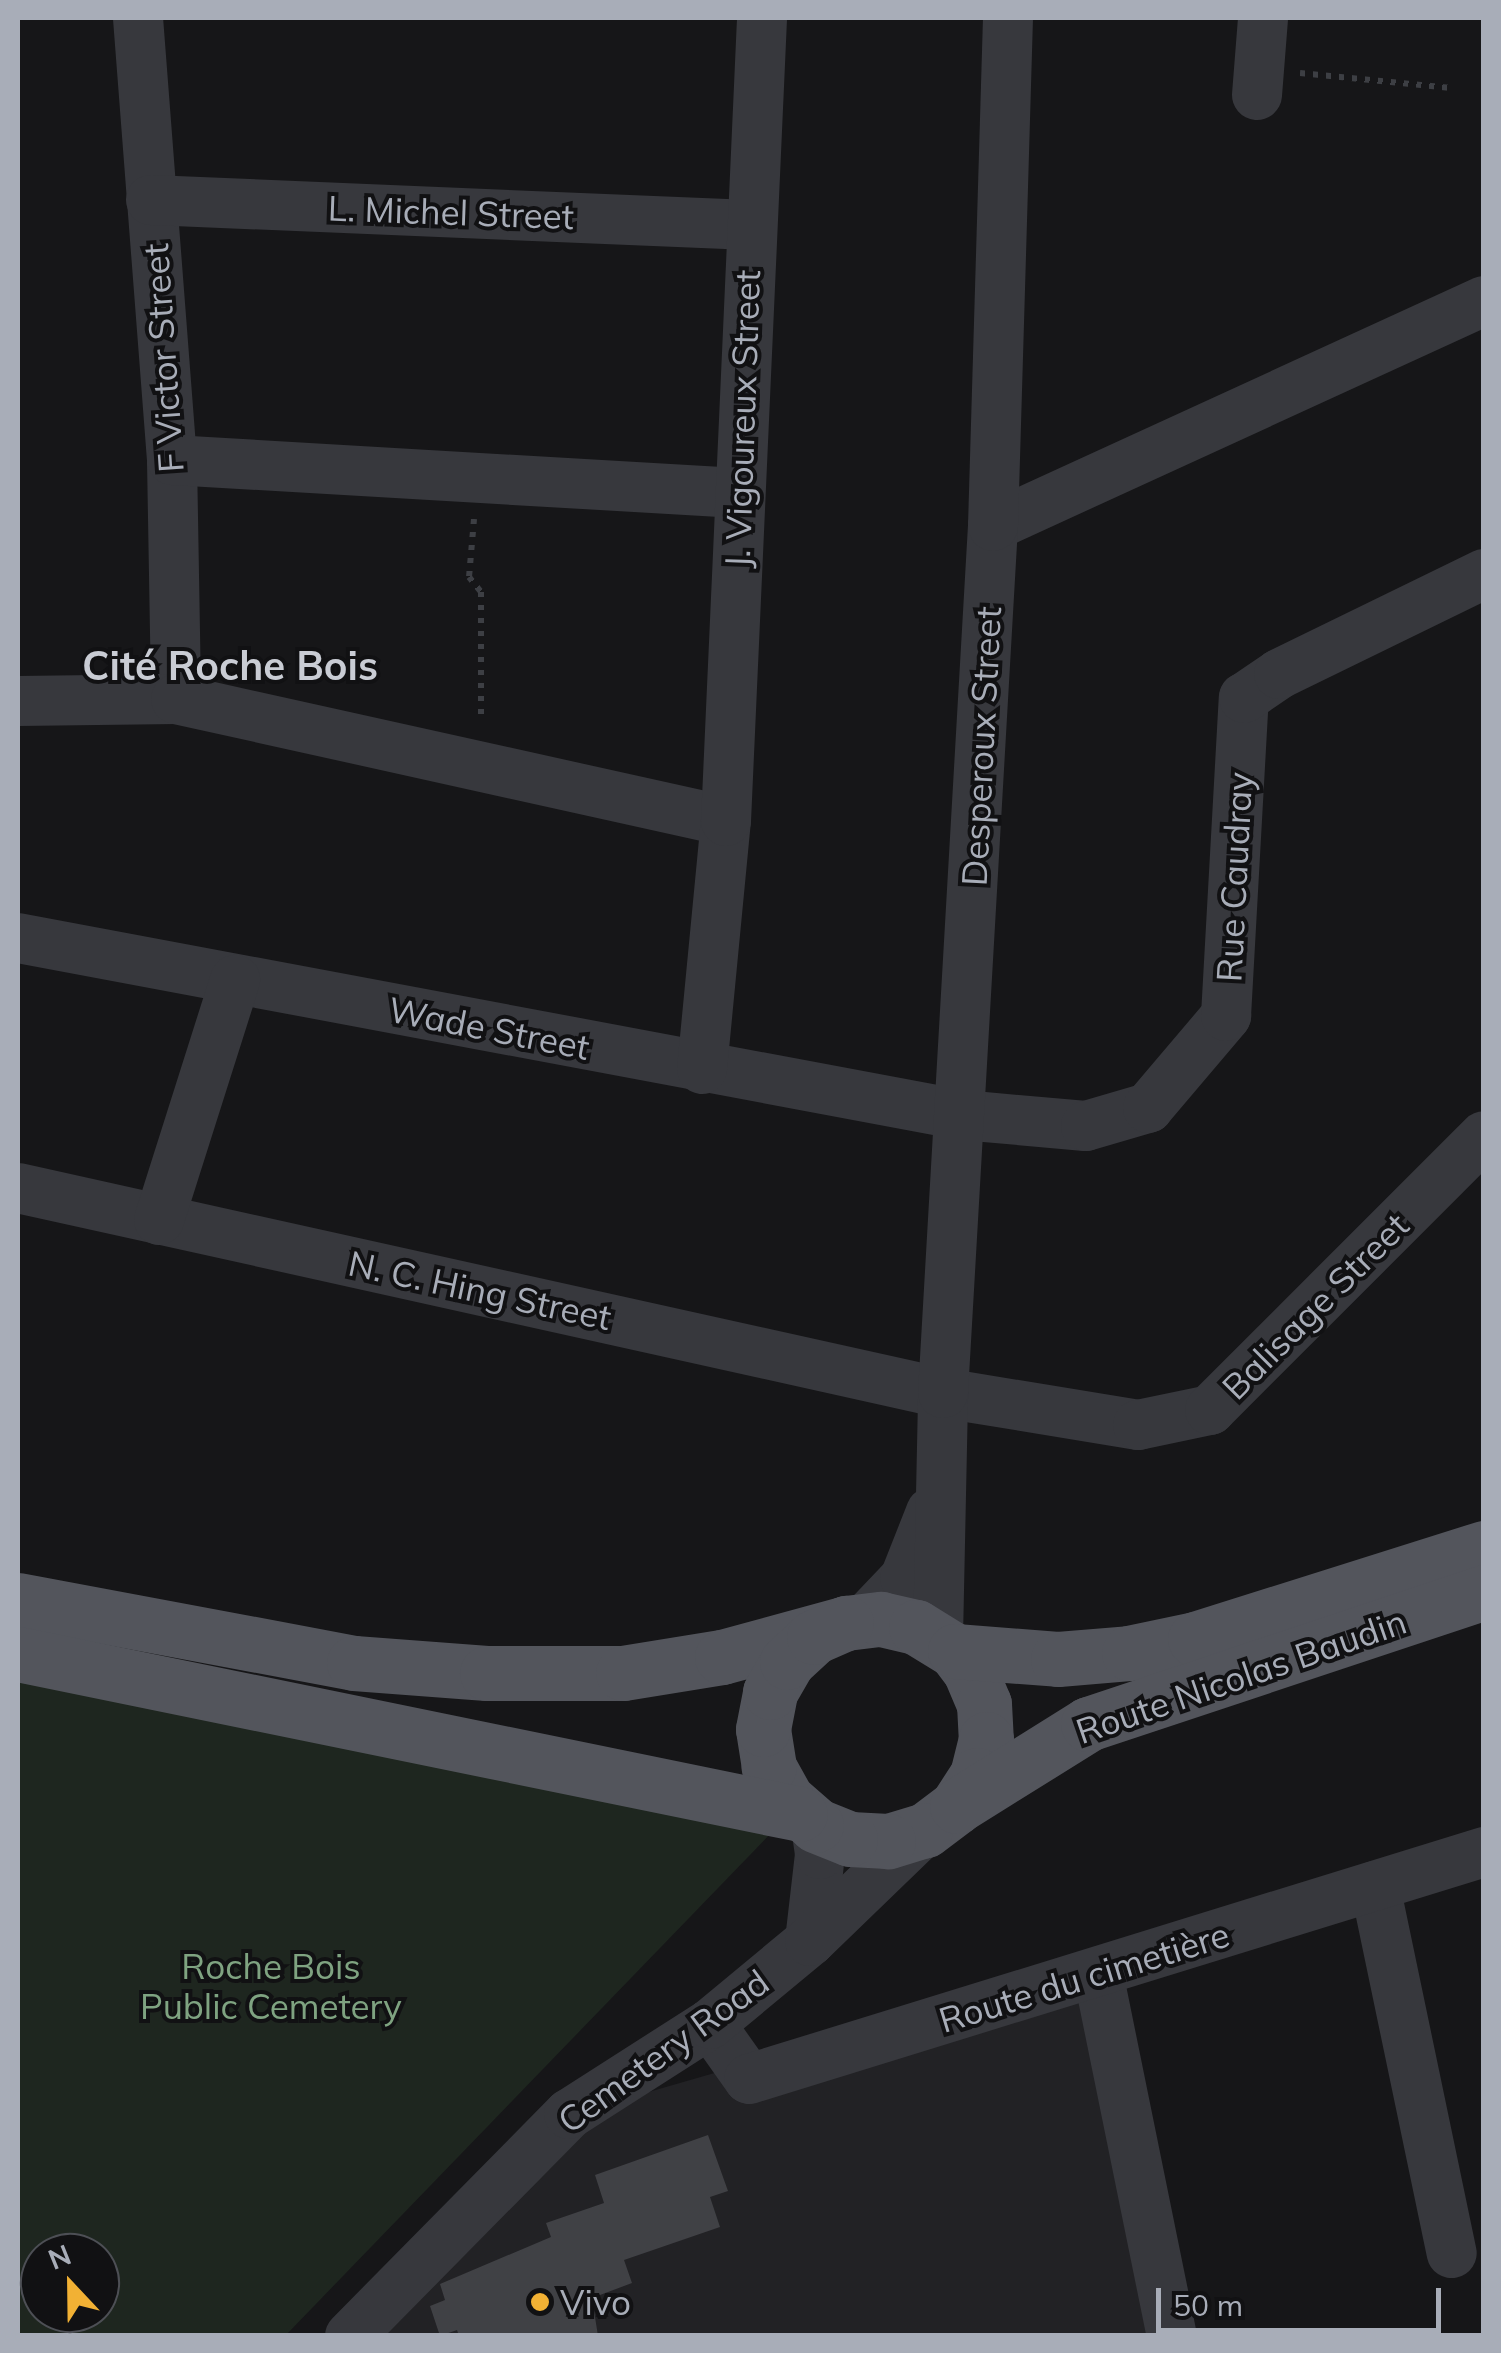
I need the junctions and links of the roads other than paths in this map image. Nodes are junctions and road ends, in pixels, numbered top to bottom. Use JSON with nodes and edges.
{"nodes":[{"id":1,"x":138,"y":18,"type":"edge"},
{"id":2,"x":762,"y":18,"type":"edge"},
{"id":3,"x":1008,"y":18,"type":"edge"},
{"id":4,"x":1262,"y":18,"type":"edge"},
{"id":5,"x":1258,"y":82,"type":"road end"},
{"id":6,"x":151,"y":200,"type":"junction"},
{"id":7,"x":750,"y":224,"type":"junction"},
{"id":8,"x":1484,"y":301,"type":"edge"},
{"id":9,"x":172,"y":460,"type":"junction"},
{"id":10,"x":738,"y":492,"type":"junction"},
{"id":11,"x":993,"y":526,"type":"junction"},
{"id":12,"x":1484,"y":574,"type":"edge"},
{"id":13,"x":176,"y":699,"type":"junction"},
{"id":14,"x":18,"y":701,"type":"edge"},
{"id":15,"x":726,"y":821,"type":"junction"},
{"id":16,"x":18,"y":938,"type":"edge"},
{"id":17,"x":234,"y":980,"type":"junction"},
{"id":18,"x":702,"y":1069,"type":"junction"},
{"id":19,"x":962,"y":1115,"type":"junction"},
{"id":20,"x":1484,"y":1136,"type":"edge"},
{"id":21,"x":18,"y":1188,"type":"edge"},
{"id":22,"x":159,"y":1220,"type":"junction"},
{"id":23,"x":943,"y":1393,"type":"junction"},
{"id":24,"x":944,"y":1474,"type":"junction"},
{"id":25,"x":1484,"y":1548,"type":"edge"},
{"id":26,"x":1484,"y":1592,"type":"edge"},
{"id":27,"x":18,"y":1600,"type":"edge"},
{"id":28,"x":855,"y":1622,"type":"junction"},
{"id":29,"x":947,"y":1644,"type":"junction"},
{"id":30,"x":18,"y":1654,"type":"edge"},
{"id":31,"x":940,"y":1818,"type":"junction"},
{"id":32,"x":808,"y":1820,"type":"junction"},
{"id":33,"x":1484,"y":1852,"type":"edge"},
{"id":34,"x":1375,"y":1886,"type":"junction"},
{"id":35,"x":810,"y":1941,"type":"junction"},
{"id":36,"x":1098,"y":1974,"type":"junction"},
{"id":37,"x":710,"y":2024,"type":"junction"},
{"id":38,"x":1452,"y":2254,"type":"dead end"},
{"id":39,"x":350,"y":2336,"type":"edge"},
{"id":40,"x":1172,"y":2336,"type":"edge"}],
"edges":[{"from":1,"to":6,"type":"street","name":"F Victor Street"},
{"from":2,"to":7,"type":"street","name":"J. Vigoureux Street"},
{"from":3,"to":11,"type":"street","name":"Desperoux Street"},
{"from":4,"to":5,"type":"street"},
{"from":6,"to":7,"type":"street","name":"L. Michel Street"},
{"from":6,"to":9,"type":"street","name":"F Victor Street"},
{"from":7,"to":10,"type":"street","name":"J. Vigoureux Street"},
{"from":8,"to":11,"type":"street"},
{"from":9,"to":10,"type":"street"},
{"from":9,"to":13,"type":"street","name":"F Victor Street"},
{"from":10,"to":15,"type":"street","name":"J. Vigoureux Street"},
{"from":11,"to":19,"type":"street","name":"Desperoux Street"},
{"from":12,"to":19,"type":"street","name":"Rue Caudray"},
{"from":13,"to":14,"type":"street"},
{"from":13,"to":15,"type":"street"},
{"from":15,"to":18,"type":"street","name":"J. Vigoureux Street"},
{"from":16,"to":17,"type":"street","name":"Wade Street"},
{"from":17,"to":18,"type":"street","name":"Wade Street"},
{"from":17,"to":22,"type":"street"},
{"from":18,"to":19,"type":"street","name":"Wade Street"},
{"from":19,"to":23,"type":"street","name":"Desperoux Street"},
{"from":20,"to":23,"type":"street","name":"Balisage Street"},
{"from":21,"to":22,"type":"street","name":"N. C. Hing Street"},
{"from":22,"to":23,"type":"street","name":"N. C. Hing Street"},
{"from":23,"to":24,"type":"street","name":"Desperoux Street"},
{"from":24,"to":28,"type":"street"},
{"from":24,"to":29,"type":"street","name":"Desperoux Street"},
{"from":25,"to":29,"type":"main road","name":"Route Nicolas Baudin"},
{"from":26,"to":31,"type":"main road","name":"Route Nicolas Baudin"},
{"from":27,"to":28,"type":"main road"},
{"from":28,"to":29,"type":"main road"},
{"from":28,"to":32,"type":"main road"},
{"from":29,"to":31,"type":"main road"},
{"from":30,"to":32,"type":"main road"},
{"from":31,"to":32,"type":"main road"},
{"from":31,"to":35,"type":"street","name":"Cemetery Road"},
{"from":32,"to":35,"type":"street"},
{"from":33,"to":34,"type":"street","name":"Route du cimetière"},
{"from":34,"to":36,"type":"street","name":"Route du cimetière"},
{"from":34,"to":38,"type":"street"},
{"from":35,"to":37,"type":"street","name":"Cemetery Road"},
{"from":36,"to":37,"type":"street","name":"Route du cimetière"},
{"from":36,"to":40,"type":"street"},
{"from":37,"to":39,"type":"street","name":"Cemetery Road"}]}
